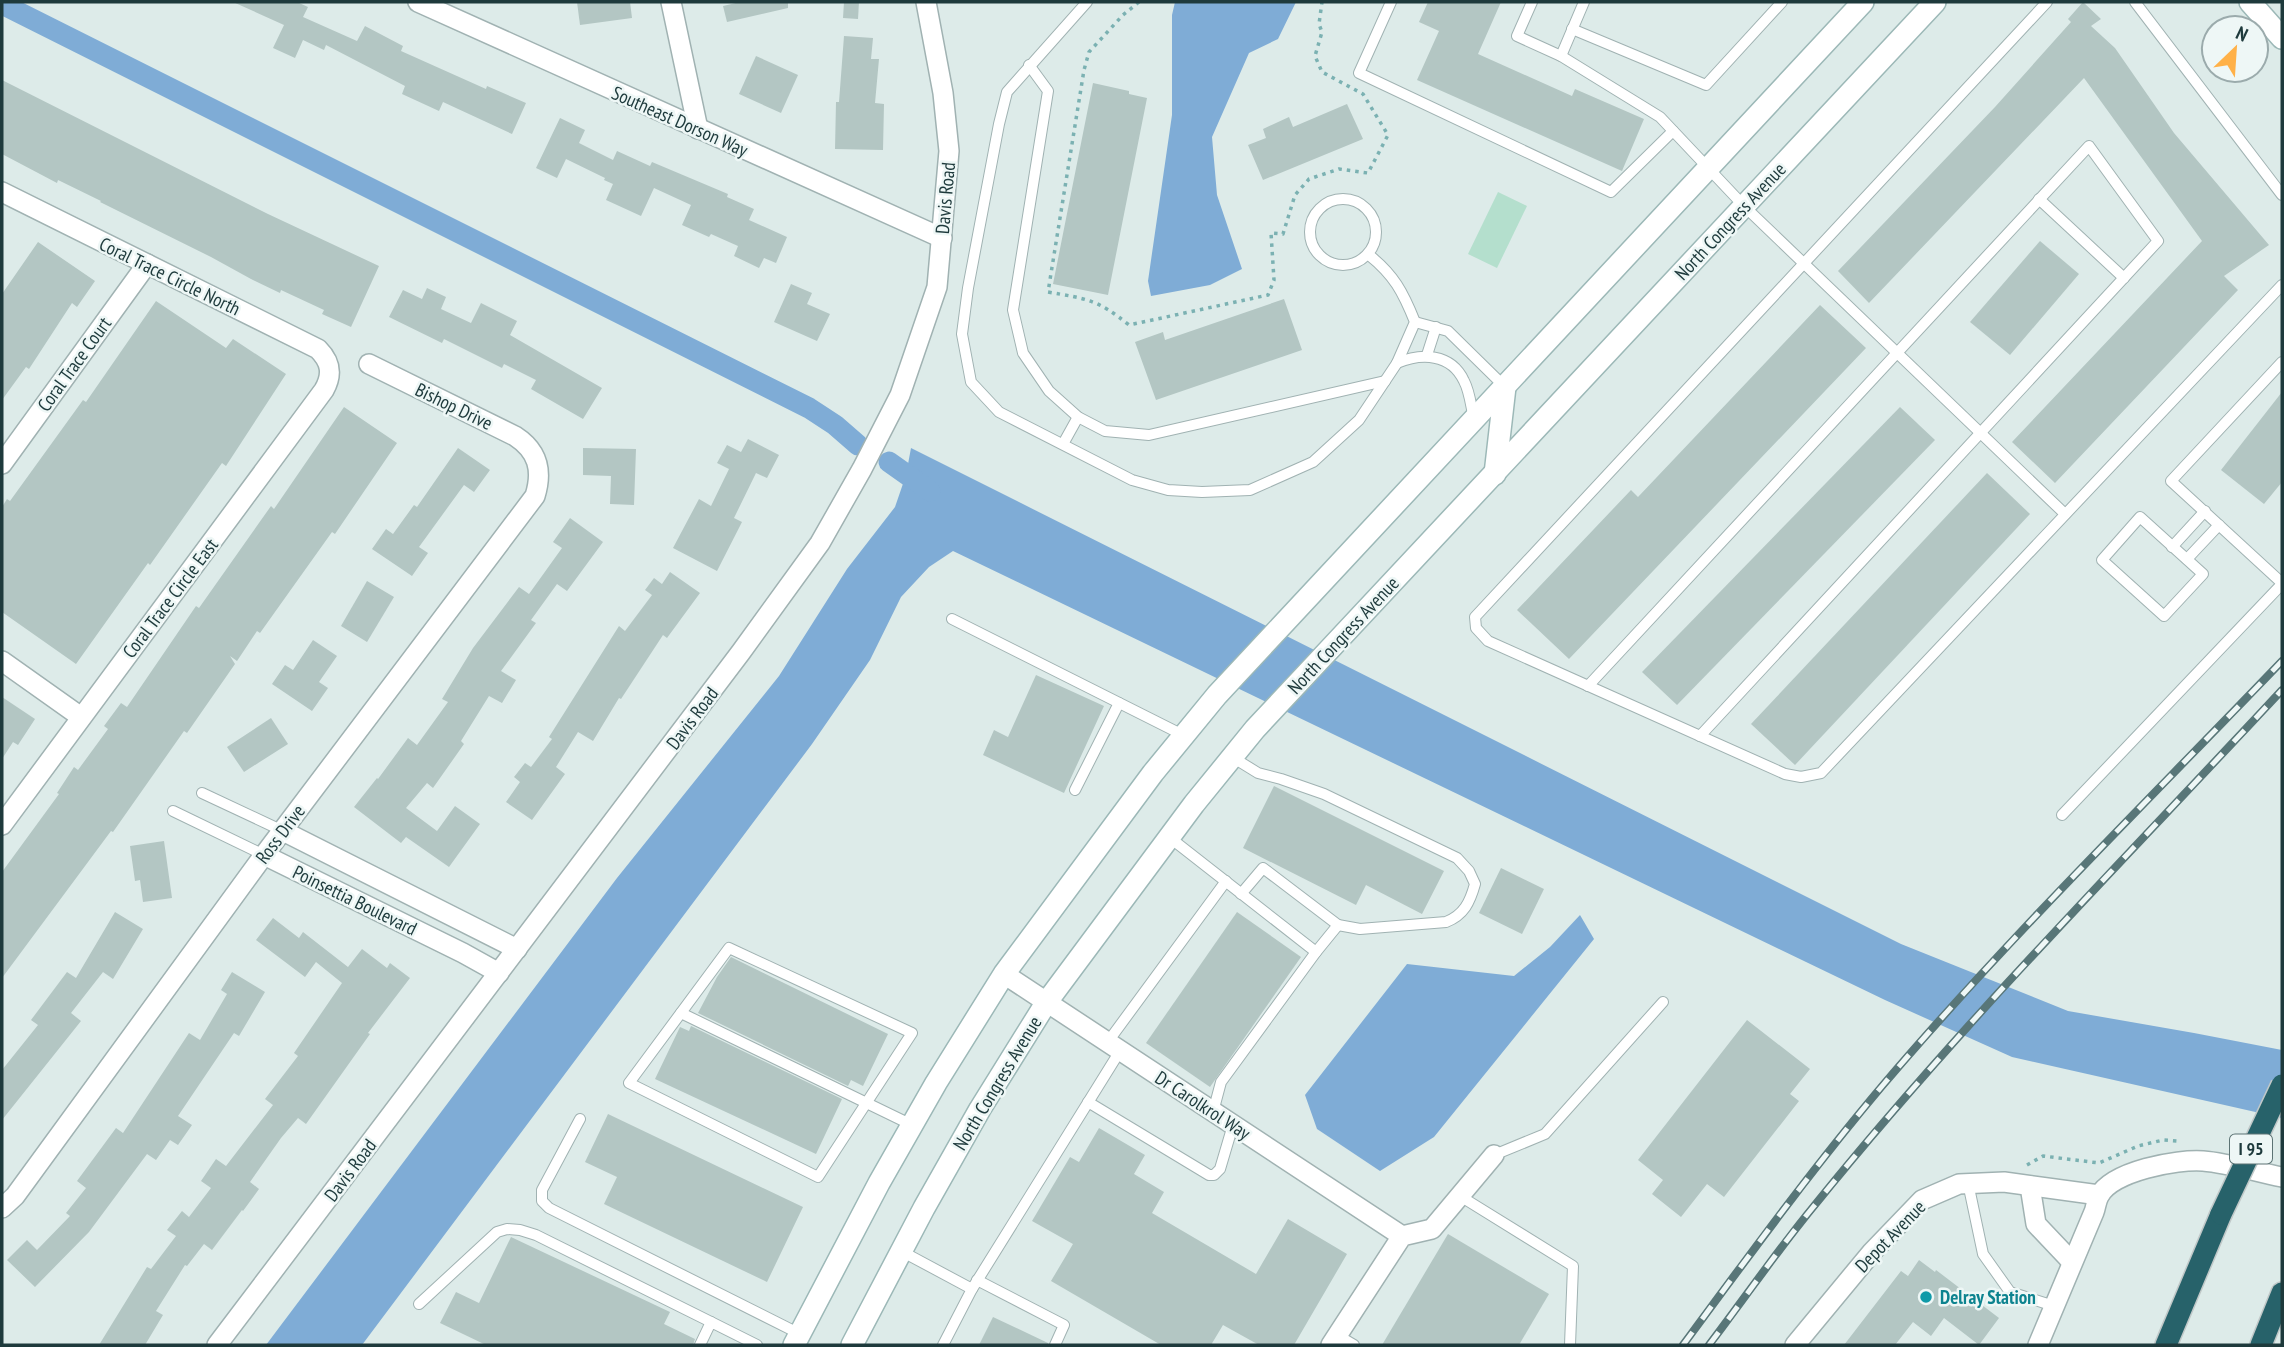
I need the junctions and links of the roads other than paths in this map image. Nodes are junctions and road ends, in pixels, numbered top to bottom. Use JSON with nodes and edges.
{"nodes":[{"id":1,"x":418,"y":2,"type":"edge"},
{"id":2,"x":671,"y":2,"type":"edge"},
{"id":3,"x":926,"y":2,"type":"edge"},
{"id":4,"x":1087,"y":2,"type":"edge"},
{"id":5,"x":1391,"y":2,"type":"edge"},
{"id":6,"x":1532,"y":2,"type":"edge"},
{"id":7,"x":1584,"y":2,"type":"edge"},
{"id":8,"x":1782,"y":2,"type":"edge"},
{"id":9,"x":1935,"y":2,"type":"edge"},
{"id":10,"x":2047,"y":2,"type":"edge"},
{"id":11,"x":2135,"y":2,"type":"edge"},
{"id":12,"x":2250,"y":2,"type":"edge"},
{"id":13,"x":436,"y":7,"type":"edge"},
{"id":14,"x":1854,"y":7,"type":"edge"},
{"id":15,"x":1572,"y":29,"type":"junction"},
{"id":16,"x":2282,"y":38,"type":"edge"},
{"id":17,"x":1561,"y":56,"type":"junction"},
{"id":18,"x":1029,"y":65,"type":"junction"},
{"id":19,"x":698,"y":129,"type":"junction"},
{"id":20,"x":1673,"y":131,"type":"junction"},
{"id":21,"x":1708,"y":169,"type":"junction"},
{"id":22,"x":2,"y":192,"type":"edge"},
{"id":23,"x":2282,"y":195,"type":"edge"},
{"id":24,"x":2039,"y":199,"type":"junction"},
{"id":25,"x":1744,"y":206,"type":"junction"},
{"id":26,"x":942,"y":238,"type":"junction"},
{"id":27,"x":1369,"y":255,"type":"junction"},
{"id":28,"x":1804,"y":263,"type":"junction"},
{"id":29,"x":147,"y":264,"type":"junction"},
{"id":30,"x":2124,"y":278,"type":"junction"},
{"id":31,"x":2282,"y":285,"type":"edge"},
{"id":32,"x":1415,"y":322,"type":"junction"},
{"id":33,"x":1436,"y":327,"type":"junction"},
{"id":34,"x":1897,"y":352,"type":"junction"},
{"id":35,"x":1427,"y":355,"type":"junction"},
{"id":36,"x":2282,"y":362,"type":"edge"},
{"id":37,"x":1396,"y":363,"type":"junction"},
{"id":38,"x":369,"y":364,"type":"dead end"},
{"id":39,"x":330,"y":367,"type":"joint"},
{"id":40,"x":1385,"y":381,"type":"junction"},
{"id":41,"x":1505,"y":387,"type":"junction"},
{"id":42,"x":1078,"y":418,"type":"junction"},
{"id":43,"x":1474,"y":420,"type":"junction"},
{"id":44,"x":1980,"y":433,"type":"junction"},
{"id":45,"x":1063,"y":444,"type":"junction"},
{"id":46,"x":535,"y":455,"type":"joint"},
{"id":47,"x":2,"y":464,"type":"edge"},
{"id":48,"x":1495,"y":474,"type":"junction"},
{"id":49,"x":2205,"y":512,"type":"junction"},
{"id":50,"x":2065,"y":514,"type":"junction"},
{"id":51,"x":2219,"y":525,"type":"junction"},
{"id":52,"x":2172,"y":547,"type":"junction"},
{"id":53,"x":2187,"y":559,"type":"junction"},
{"id":54,"x":2282,"y":583,"type":"edge"},
{"id":55,"x":952,"y":619,"type":"dead end"},
{"id":56,"x":2,"y":661,"type":"edge"},
{"id":57,"x":1588,"y":686,"type":"junction"},
{"id":58,"x":1119,"y":703,"type":"junction"},
{"id":59,"x":81,"y":717,"type":"junction"},
{"id":60,"x":1184,"y":735,"type":"junction"},
{"id":61,"x":1700,"y":736,"type":"junction"},
{"id":62,"x":1232,"y":757,"type":"junction"},
{"id":63,"x":1075,"y":790,"type":"dead end"},
{"id":64,"x":202,"y":793,"type":"dead end"},
{"id":65,"x":173,"y":811,"type":"dead end"},
{"id":66,"x":2062,"y":815,"type":"dead end"},
{"id":67,"x":2,"y":825,"type":"edge"},
{"id":68,"x":282,"y":831,"type":"junction"},
{"id":69,"x":1169,"y":837,"type":"junction"},
{"id":70,"x":264,"y":855,"type":"junction"},
{"id":71,"x":1226,"y":881,"type":"junction"},
{"id":72,"x":1241,"y":894,"type":"junction"},
{"id":73,"x":1338,"y":925,"type":"junction"},
{"id":74,"x":517,"y":949,"type":"junction"},
{"id":75,"x":1316,"y":952,"type":"junction"},
{"id":76,"x":499,"y":973,"type":"junction"},
{"id":77,"x":1004,"y":974,"type":"junction"},
{"id":78,"x":1663,"y":1002,"type":"dead end"},
{"id":79,"x":1046,"y":1003,"type":"junction"},
{"id":80,"x":681,"y":1013,"type":"junction"},
{"id":81,"x":1113,"y":1047,"type":"junction"},
{"id":82,"x":2282,"y":1085,"type":"edge"},
{"id":83,"x":1088,"y":1102,"type":"junction"},
{"id":84,"x":866,"y":1103,"type":"junction"},
{"id":85,"x":1213,"y":1112,"type":"junction"},
{"id":86,"x":580,"y":1119,"type":"dead end"},
{"id":87,"x":912,"y":1125,"type":"junction"},
{"id":88,"x":1233,"y":1125,"type":"junction"},
{"id":89,"x":1494,"y":1155,"type":"joint"},
{"id":90,"x":2282,"y":1177,"type":"edge"},
{"id":91,"x":1968,"y":1184,"type":"junction"},
{"id":92,"x":2030,"y":1185,"type":"junction"},
{"id":93,"x":2099,"y":1195,"type":"junction"},
{"id":94,"x":1460,"y":1196,"type":"junction"},
{"id":95,"x":2,"y":1208,"type":"edge"},
{"id":96,"x":1402,"y":1236,"type":"junction"},
{"id":97,"x":901,"y":1251,"type":"junction"},
{"id":98,"x":2072,"y":1262,"type":"junction"},
{"id":99,"x":974,"y":1284,"type":"junction"},
{"id":100,"x":2282,"y":1293,"type":"edge"},
{"id":101,"x":419,"y":1304,"type":"dead end"},
{"id":102,"x":2054,"y":1306,"type":"junction"},
{"id":103,"x":710,"y":1322,"type":"junction"},
{"id":104,"x":797,"y":1340,"type":"edge"},
{"id":105,"x":1340,"y":1342,"type":"edge"},
{"id":106,"x":217,"y":1345,"type":"edge"},
{"id":107,"x":700,"y":1345,"type":"edge"},
{"id":108,"x":757,"y":1345,"type":"edge"},
{"id":109,"x":852,"y":1345,"type":"edge"},
{"id":110,"x":943,"y":1345,"type":"edge"},
{"id":111,"x":1055,"y":1345,"type":"edge"},
{"id":112,"x":1570,"y":1345,"type":"edge"},
{"id":113,"x":1795,"y":1345,"type":"edge"},
{"id":114,"x":2038,"y":1345,"type":"edge"},
{"id":115,"x":2166,"y":1345,"type":"edge"},
{"id":116,"x":2261,"y":1345,"type":"edge"}],
"edges":[{"from":1,"to":13,"type":"street","name":"Southeast Dorson Way"},
{"from":2,"to":19,"type":"street"},
{"from":3,"to":26,"type":"street","name":"Davis Road"},
{"from":4,"to":18,"type":"lane"},
{"from":5,"to":20,"type":"lane"},
{"from":6,"to":17,"type":"lane"},
{"from":7,"to":15,"type":"lane"},
{"from":8,"to":15,"type":"lane"},
{"from":9,"to":25,"type":"main road","name":"North Congress Avenue"},
{"from":10,"to":28,"type":"lane"},
{"from":11,"to":23,"type":"lane"},
{"from":12,"to":16,"type":"main road"},
{"from":13,"to":19,"type":"street","name":"Southeast Dorson Way"},
{"from":14,"to":21,"type":"main road"},
{"from":15,"to":17,"type":"lane"},
{"from":17,"to":20,"type":"lane"},
{"from":18,"to":42,"type":"lane"},
{"from":18,"to":45,"type":"lane"},
{"from":19,"to":26,"type":"street","name":"Southeast Dorson Way"},
{"from":20,"to":21,"type":"lane"},
{"from":21,"to":25,"type":"lane"},
{"from":21,"to":41,"type":"main road"},
{"from":22,"to":29,"type":"street","name":"Coral Trace Circle North"},
{"from":24,"to":30,"type":"lane"},
{"from":24,"to":30,"type":"lane"},
{"from":24,"to":34,"type":"lane"},
{"from":25,"to":28,"type":"lane"},
{"from":25,"to":48,"type":"main road","name":"North Congress Avenue"},
{"from":26,"to":74,"type":"street","name":"Davis Road"},
{"from":27,"to":27,"type":"lane"},
{"from":27,"to":32,"type":"lane"},
{"from":28,"to":34,"type":"lane"},
{"from":28,"to":57,"type":"lane"},
{"from":29,"to":39,"type":"street","name":"Coral Trace Circle North"},
{"from":29,"to":47,"type":"street","name":"Coral Trace Court"},
{"from":30,"to":44,"type":"lane"},
{"from":31,"to":50,"type":"lane"},
{"from":32,"to":33,"type":"lane"},
{"from":32,"to":37,"type":"lane"},
{"from":33,"to":35,"type":"lane"},
{"from":33,"to":41,"type":"lane"},
{"from":34,"to":44,"type":"lane"},
{"from":34,"to":57,"type":"lane"},
{"from":35,"to":37,"type":"lane"},
{"from":35,"to":43,"type":"lane"},
{"from":36,"to":49,"type":"lane"},
{"from":37,"to":40,"type":"lane"},
{"from":38,"to":46,"type":"street","name":"Bishop Drive"},
{"from":39,"to":59,"type":"street","name":"Coral Trace Circle East"},
{"from":40,"to":42,"type":"lane"},
{"from":40,"to":45,"type":"lane"},
{"from":41,"to":43,"type":"main road"},
{"from":41,"to":48,"type":"main road"},
{"from":42,"to":45,"type":"lane"},
{"from":43,"to":60,"type":"main road"},
{"from":44,"to":50,"type":"lane"},
{"from":44,"to":61,"type":"lane"},
{"from":46,"to":68,"type":"street","name":"Ross Drive"},
{"from":48,"to":62,"type":"main road","name":"North Congress Avenue"},
{"from":49,"to":51,"type":"lane"},
{"from":49,"to":52,"type":"lane"},
{"from":50,"to":61,"type":"lane"},
{"from":51,"to":53,"type":"lane"},
{"from":51,"to":54,"type":"lane"},
{"from":52,"to":53,"type":"lane"},
{"from":52,"to":53,"type":"lane"},
{"from":54,"to":66,"type":"lane"},
{"from":55,"to":58,"type":"lane"},
{"from":56,"to":59,"type":"street"},
{"from":57,"to":61,"type":"lane"},
{"from":58,"to":60,"type":"lane"},
{"from":58,"to":63,"type":"lane"},
{"from":59,"to":67,"type":"street","name":"Coral Trace Circle East"},
{"from":60,"to":77,"type":"main road"},
{"from":62,"to":69,"type":"main road","name":"North Congress Avenue"},
{"from":62,"to":73,"type":"lane"},
{"from":64,"to":68,"type":"lane","name":"Poinsettia Boulevard"},
{"from":65,"to":70,"type":"lane","name":"Poinsettia Boulevard"},
{"from":68,"to":70,"type":"street","name":"Ross Drive"},
{"from":68,"to":74,"type":"street","name":"Poinsettia Boulevard"},
{"from":69,"to":71,"type":"lane"},
{"from":69,"to":79,"type":"main road","name":"North Congress Avenue"},
{"from":70,"to":76,"type":"street","name":"Poinsettia Boulevard"},
{"from":70,"to":95,"type":"street","name":"Ross Drive"},
{"from":71,"to":72,"type":"lane"},
{"from":71,"to":81,"type":"lane"},
{"from":72,"to":73,"type":"lane"},
{"from":72,"to":75,"type":"lane"},
{"from":73,"to":75,"type":"lane"},
{"from":74,"to":76,"type":"street","name":"Davis Road"},
{"from":75,"to":85,"type":"lane"},
{"from":76,"to":106,"type":"street","name":"Davis Road"},
{"from":77,"to":79,"type":"street","name":"Dr Carolkrol Way"},
{"from":77,"to":87,"type":"main road"},
{"from":78,"to":89,"type":"lane"},
{"from":79,"to":81,"type":"street","name":"Dr Carolkrol Way"},
{"from":79,"to":97,"type":"main road","name":"North Congress Avenue"},
{"from":80,"to":84,"type":"lane"},
{"from":80,"to":84,"type":"lane"},
{"from":80,"to":84,"type":"lane"},
{"from":81,"to":83,"type":"lane"},
{"from":81,"to":85,"type":"street","name":"Dr Carolkrol Way"},
{"from":82,"to":115,"type":"highway","number":"I 95","bridge":true},
{"from":83,"to":88,"type":"lane"},
{"from":83,"to":99,"type":"lane"},
{"from":84,"to":87,"type":"lane"},
{"from":85,"to":88,"type":"street","name":"Dr Carolkrol Way"},
{"from":86,"to":104,"type":"lane"},
{"from":87,"to":104,"type":"main road"},
{"from":88,"to":96,"type":"street","name":"Dr Carolkrol Way"},
{"from":89,"to":94,"type":"street"},
{"from":90,"to":93,"type":"street"},
{"from":91,"to":92,"type":"street","name":"Depot Avenue"},
{"from":91,"to":102,"type":"lane"},
{"from":91,"to":113,"type":"street","name":"Depot Avenue"},
{"from":92,"to":93,"type":"street","name":"Depot Avenue"},
{"from":92,"to":98,"type":"street"},
{"from":93,"to":98,"type":"street"},
{"from":94,"to":96,"type":"street"},
{"from":94,"to":112,"type":"lane"},
{"from":96,"to":105,"type":"street"},
{"from":97,"to":99,"type":"lane"},
{"from":97,"to":109,"type":"main road","name":"North Congress Avenue"},
{"from":98,"to":102,"type":"street"},
{"from":99,"to":110,"type":"lane"},
{"from":99,"to":111,"type":"lane"},
{"from":100,"to":116,"type":"highway"},
{"from":101,"to":103,"type":"lane"},
{"from":102,"to":114,"type":"street"},
{"from":103,"to":107,"type":"lane"},
{"from":103,"to":108,"type":"lane"}]}
